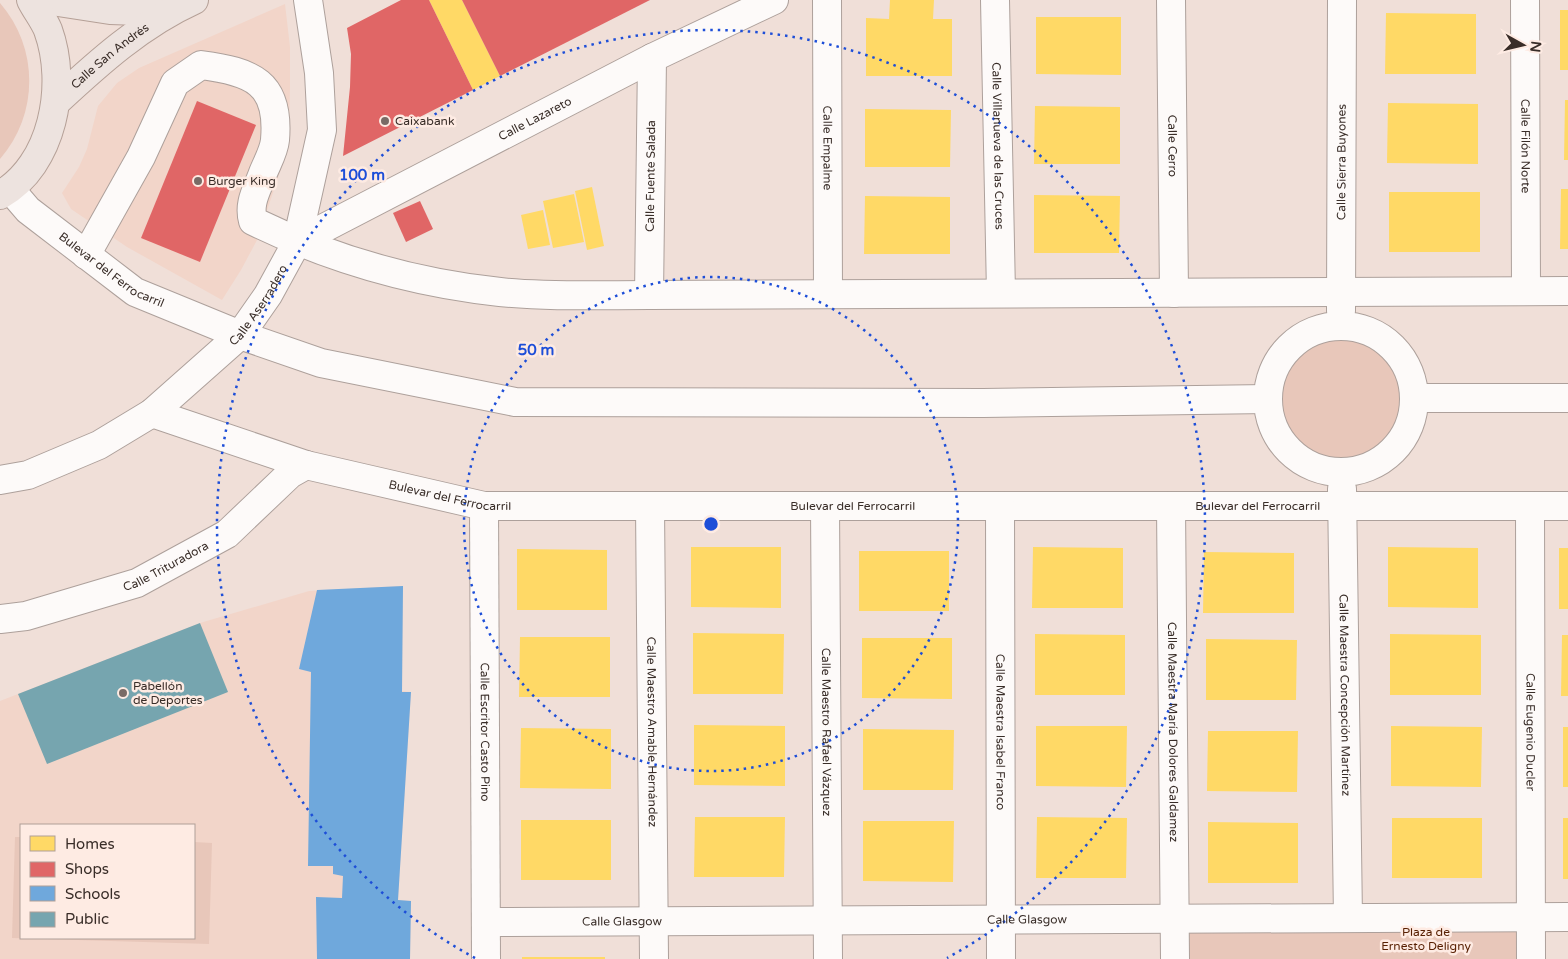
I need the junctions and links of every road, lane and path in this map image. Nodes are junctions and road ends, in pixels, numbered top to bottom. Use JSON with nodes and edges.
{"nodes":[{"id":1,"x":31,"y":0,"type":"edge"},
{"id":2,"x":45,"y":0,"type":"edge"},
{"id":3,"x":194,"y":0,"type":"edge"},
{"id":4,"x":308,"y":0,"type":"edge"},
{"id":5,"x":774,"y":0,"type":"edge"},
{"id":6,"x":827,"y":0,"type":"edge"},
{"id":7,"x":995,"y":0,"type":"edge"},
{"id":8,"x":1171,"y":0,"type":"edge"},
{"id":9,"x":1342,"y":0,"type":"edge"},
{"id":10,"x":1525,"y":0,"type":"edge"},
{"id":11,"x":168,"y":12,"type":"junction"},
{"id":12,"x":652,"y":58,"type":"junction"},
{"id":13,"x":56,"y":102,"type":"junction"},
{"id":14,"x":5,"y":192,"type":"edge"},
{"id":15,"x":297,"y":242,"type":"junction"},
{"id":16,"x":86,"y":255,"type":"junction"},
{"id":17,"x":1526,"y":291,"type":"junction"},
{"id":18,"x":1568,"y":291,"type":"edge"},
{"id":19,"x":1342,"y":292,"type":"junction"},
{"id":20,"x":1001,"y":293,"type":"junction"},
{"id":21,"x":1174,"y":293,"type":"junction"},
{"id":22,"x":828,"y":294,"type":"junction"},
{"id":23,"x":648,"y":295,"type":"junction"},
{"id":24,"x":1341,"y":325,"type":"junction"},
{"id":25,"x":240,"y":335,"type":"junction"},
{"id":26,"x":1415,"y":398,"type":"junction"},
{"id":27,"x":1568,"y":398,"type":"edge"},
{"id":28,"x":1268,"y":399,"type":"junction"},
{"id":29,"x":152,"y":412,"type":"junction"},
{"id":30,"x":306,"y":465,"type":"junction"},
{"id":31,"x":1342,"y":473,"type":"junction"},
{"id":32,"x":0,"y":480,"type":"edge"},
{"id":33,"x":484,"y":506,"type":"junction"},
{"id":34,"x":650,"y":506,"type":"junction"},
{"id":35,"x":825,"y":506,"type":"junction"},
{"id":36,"x":1000,"y":506,"type":"junction"},
{"id":37,"x":1171,"y":506,"type":"junction"},
{"id":38,"x":1342,"y":506,"type":"junction"},
{"id":39,"x":1530,"y":506,"type":"junction"},
{"id":40,"x":1568,"y":506,"type":"edge"},
{"id":41,"x":0,"y":620,"type":"edge"},
{"id":42,"x":1531,"y":917,"type":"junction"},
{"id":43,"x":1568,"y":917,"type":"edge"},
{"id":44,"x":1348,"y":918,"type":"junction"},
{"id":45,"x":1174,"y":919,"type":"junction"},
{"id":46,"x":1001,"y":920,"type":"junction"},
{"id":47,"x":828,"y":921,"type":"junction"},
{"id":48,"x":486,"y":922,"type":"junction"},
{"id":49,"x":654,"y":922,"type":"junction"},
{"id":50,"x":486,"y":959,"type":"edge"},
{"id":51,"x":654,"y":959,"type":"edge"},
{"id":52,"x":828,"y":959,"type":"edge"},
{"id":53,"x":1002,"y":959,"type":"edge"},
{"id":54,"x":1174,"y":959,"type":"edge"},
{"id":55,"x":1531,"y":959,"type":"edge"}],
"edges":[{"from":1,"to":13,"type":"main road"},
{"from":2,"to":11,"type":"main road","name":"Calle San Andrés"},
{"from":3,"to":11,"type":"main road","name":"Calle San Andrés"},
{"from":4,"to":15,"type":"street","name":"Calle Aserradero"},
{"from":5,"to":12,"type":"street","name":"Calle Lazareto"},
{"from":6,"to":22,"type":"street","name":"Calle Empalme"},
{"from":7,"to":20,"type":"street","name":"Calle Villanueva de las Cruces"},
{"from":8,"to":21,"type":"street","name":"Calle Cerro"},
{"from":9,"to":19,"type":"street","name":"Calle Sierra Buyones"},
{"from":10,"to":17,"type":"street","name":"Calle Filón Norte"},
{"from":11,"to":13,"type":"main road","name":"Calle San Andrés"},
{"from":12,"to":15,"type":"street","name":"Calle Lazareto"},
{"from":12,"to":23,"type":"street","name":"Calle Fuente Salada"},
{"from":13,"to":14,"type":"main road"},
{"from":14,"to":16,"type":"street","name":"Bulevar del Ferrocarril"},
{"from":15,"to":16,"type":"street"},
{"from":15,"to":23,"type":"street"},
{"from":15,"to":25,"type":"street","name":"Calle Aserradero"},
{"from":16,"to":25,"type":"street","name":"Bulevar del Ferrocarril"},
{"from":17,"to":18,"type":"street"},
{"from":17,"to":19,"type":"street"},
{"from":19,"to":21,"type":"street"},
{"from":19,"to":24,"type":"street","name":"Calle Sierra Buyones"},
{"from":20,"to":21,"type":"street"},
{"from":20,"to":22,"type":"street"},
{"from":22,"to":23,"type":"street"},
{"from":24,"to":26,"type":"street"},
{"from":24,"to":28,"type":"street"},
{"from":25,"to":28,"type":"street","name":"Bulevar del Ferrocarril"},
{"from":25,"to":29,"type":"street","name":"Calle Aserradero"},
{"from":26,"to":27,"type":"street"},
{"from":26,"to":31,"type":"street"},
{"from":28,"to":31,"type":"street"},
{"from":29,"to":30,"type":"street","name":"Bulevar del Ferrocarril"},
{"from":29,"to":32,"type":"street","name":"Calle Aserradero"},
{"from":30,"to":33,"type":"street","name":"Bulevar del Ferrocarril"},
{"from":30,"to":41,"type":"street","name":"Calle Trituradora"},
{"from":31,"to":38,"type":"street","name":"Calle Maestra Concepción Martínez"},
{"from":33,"to":34,"type":"street","name":"Bulevar del Ferrocarril"},
{"from":33,"to":48,"type":"street","name":"Calle Escritor Casto Pino"},
{"from":34,"to":35,"type":"street","name":"Bulevar del Ferrocarril"},
{"from":34,"to":49,"type":"street","name":"Calle Maestro Amable Hernández"},
{"from":35,"to":36,"type":"street","name":"Bulevar del Ferrocarril"},
{"from":35,"to":47,"type":"street","name":"Calle Maestro Rafael Vázquez"},
{"from":36,"to":37,"type":"street","name":"Bulevar del Ferrocarril"},
{"from":36,"to":46,"type":"street","name":"Calle Maestra Isabel Franco"},
{"from":37,"to":38,"type":"street","name":"Bulevar del Ferrocarril"},
{"from":37,"to":45,"type":"street","name":"Calle Maestra María Dolores Galdamez"},
{"from":38,"to":39,"type":"street","name":"Bulevar del Ferrocarril"},
{"from":38,"to":44,"type":"street","name":"Calle Maestra Concepción Martínez"},
{"from":39,"to":40,"type":"street","name":"Bulevar del Ferrocarril"},
{"from":39,"to":42,"type":"street","name":"Calle Eugenio Ducler"},
{"from":42,"to":43,"type":"street","name":"Calle Glasgow"},
{"from":42,"to":44,"type":"street","name":"Calle Glasgow"},
{"from":42,"to":55,"type":"street","name":"Calle Eugenio Ducler"},
{"from":44,"to":45,"type":"street","name":"Calle Glasgow"},
{"from":45,"to":46,"type":"street","name":"Calle Glasgow"},
{"from":45,"to":54,"type":"street","name":"Calle Maestra María Dolores Galdamez"},
{"from":46,"to":47,"type":"street","name":"Calle Glasgow"},
{"from":46,"to":53,"type":"street","name":"Calle Maestra Isabel Franco"},
{"from":47,"to":49,"type":"street","name":"Calle Glasgow"},
{"from":47,"to":52,"type":"street","name":"Calle Maestro Rafael Vázquez"},
{"from":48,"to":49,"type":"street","name":"Calle Glasgow"},
{"from":48,"to":50,"type":"street","name":"Calle Escritor Casto Pino"},
{"from":49,"to":51,"type":"street","name":"Calle Maestro Amable Hernández"}]}
